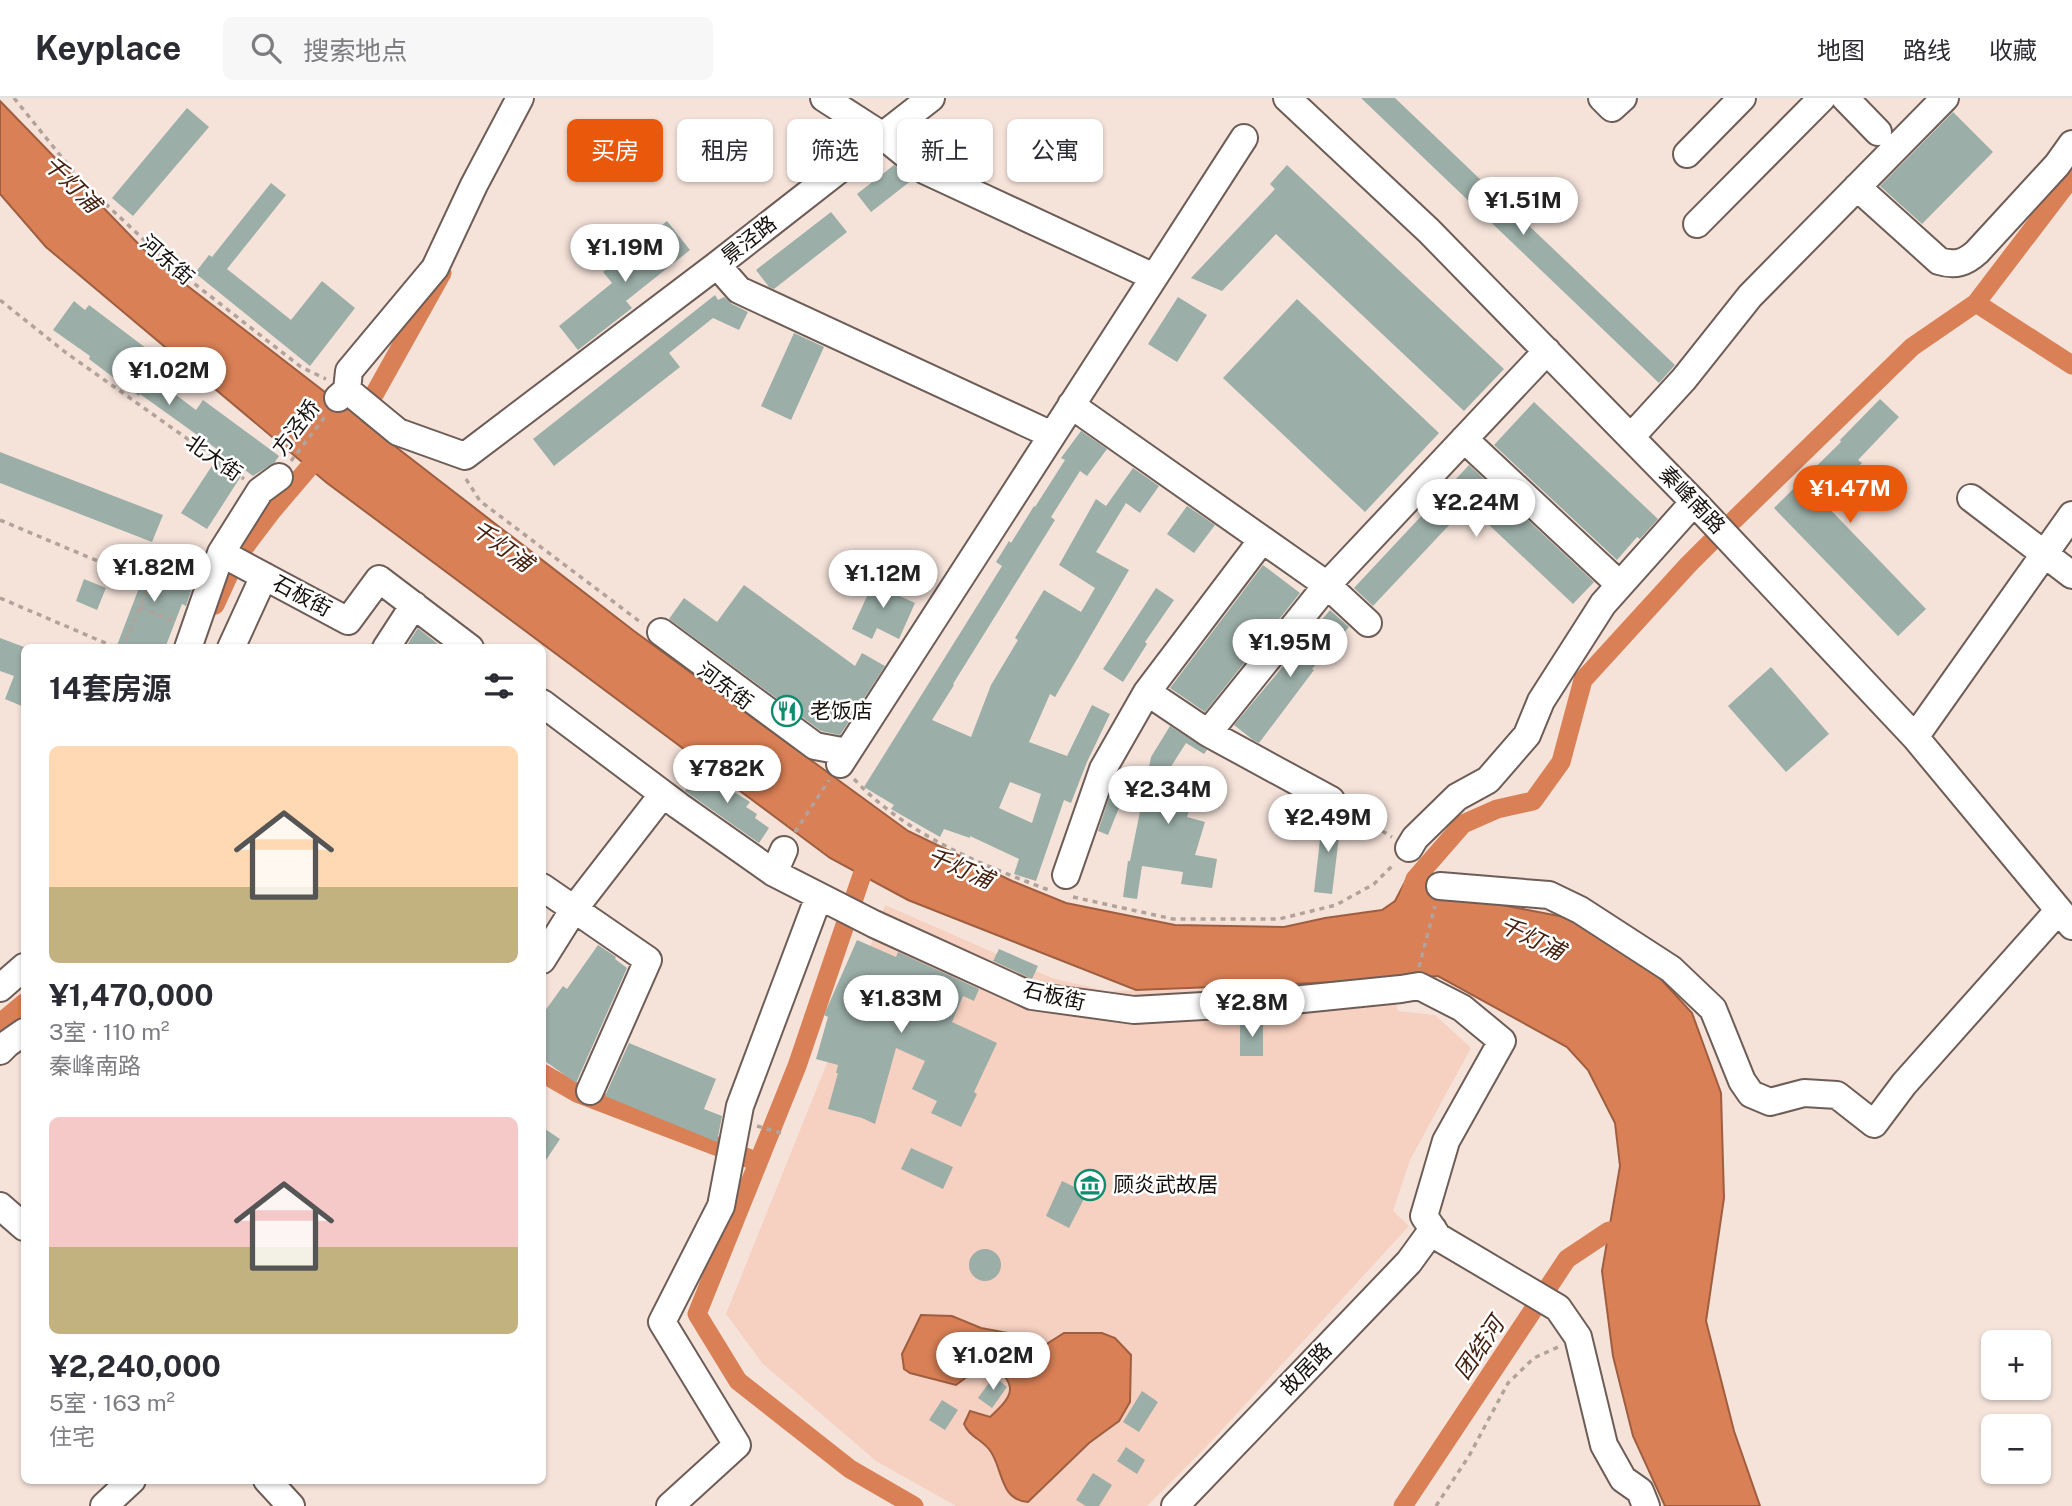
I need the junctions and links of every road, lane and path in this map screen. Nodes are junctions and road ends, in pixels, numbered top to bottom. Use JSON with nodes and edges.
{"nodes":[{"id":1,"x":14,"y":98,"type":"edge"},
{"id":2,"x":520,"y":98,"type":"edge"},
{"id":3,"x":824,"y":98,"type":"edge"},
{"id":4,"x":931,"y":98,"type":"edge"},
{"id":5,"x":1602,"y":98,"type":"edge"},
{"id":6,"x":1623,"y":98,"type":"edge"},
{"id":7,"x":1742,"y":98,"type":"edge"},
{"id":8,"x":1822,"y":98,"type":"edge"},
{"id":9,"x":1845,"y":98,"type":"edge"},
{"id":10,"x":1945,"y":98,"type":"edge"},
{"id":11,"x":1297,"y":101,"type":"edge"},
{"id":12,"x":857,"y":119,"type":"edge"},
{"id":13,"x":1878,"y":132,"type":"dead end"},
{"id":14,"x":883,"y":136,"type":"joint"},
{"id":15,"x":1244,"y":138,"type":"dead end"},
{"id":16,"x":2072,"y":144,"type":"edge"},
{"id":17,"x":1687,"y":154,"type":"dead end"},
{"id":18,"x":824,"y":182,"type":"edge"},
{"id":19,"x":1857,"y":187,"type":"junction"},
{"id":20,"x":1697,"y":224,"type":"dead end"},
{"id":21,"x":717,"y":265,"type":"junction"},
{"id":22,"x":1154,"y":277,"type":"junction"},
{"id":23,"x":0,"y":300,"type":"edge"},
{"id":24,"x":1546,"y":351,"type":"junction"},
{"id":25,"x":347,"y":395,"type":"junction"},
{"id":26,"x":1071,"y":405,"type":"junction"},
{"id":27,"x":1052,"y":435,"type":"junction"},
{"id":28,"x":1631,"y":437,"type":"junction"},
{"id":29,"x":1464,"y":439,"type":"junction"},
{"id":30,"x":465,"y":456,"type":"junction"},
{"id":31,"x":270,"y":484,"type":"junction"},
{"id":32,"x":1971,"y":498,"type":"dead end"},
{"id":33,"x":1694,"y":502,"type":"junction"},
{"id":34,"x":2072,"y":515,"type":"edge"},
{"id":35,"x":0,"y":520,"type":"edge"},
{"id":36,"x":1262,"y":540,"type":"junction"},
{"id":37,"x":221,"y":553,"type":"junction"},
{"id":38,"x":2045,"y":554,"type":"junction"},
{"id":39,"x":2072,"y":575,"type":"edge"},
{"id":40,"x":264,"y":576,"type":"junction"},
{"id":41,"x":1326,"y":585,"type":"junction"},
{"id":42,"x":1620,"y":585,"type":"junction"},
{"id":43,"x":0,"y":598,"type":"edge"},
{"id":44,"x":414,"y":605,"type":"junction"},
{"id":45,"x":140,"y":607,"type":"junction"},
{"id":46,"x":1368,"y":623,"type":"dead end"},
{"id":47,"x":653,"y":629,"type":"joint"},
{"id":48,"x":191,"y":638,"type":"edge"},
{"id":49,"x":108,"y":644,"type":"edge"},
{"id":50,"x":125,"y":644,"type":"edge"},
{"id":51,"x":233,"y":644,"type":"edge"},
{"id":52,"x":389,"y":644,"type":"edge"},
{"id":53,"x":465,"y":644,"type":"edge"},
{"id":54,"x":1147,"y":692,"type":"junction"},
{"id":55,"x":546,"y":706,"type":"edge"},
{"id":56,"x":1208,"y":733,"type":"junction"},
{"id":57,"x":1915,"y":737,"type":"junction"},
{"id":58,"x":844,"y":758,"type":"junction"},
{"id":59,"x":663,"y":794,"type":"junction"},
{"id":60,"x":1331,"y":800,"type":"joint"},
{"id":61,"x":1409,"y":848,"type":"junction"},
{"id":62,"x":779,"y":861,"type":"junction"},
{"id":63,"x":1066,"y":889,"type":"junction"},
{"id":64,"x":546,"y":890,"type":"edge"},
{"id":65,"x":1438,"y":895,"type":"joint"},
{"id":66,"x":825,"y":899,"type":"junction"},
{"id":67,"x":574,"y":909,"type":"junction"},
{"id":68,"x":2065,"y":919,"type":"edge"},
{"id":69,"x":546,"y":954,"type":"edge"},
{"id":70,"x":21,"y":970,"type":"edge"},
{"id":71,"x":1415,"y":983,"type":"junction"},
{"id":72,"x":0,"y":988,"type":"edge"},
{"id":73,"x":21,"y":1034,"type":"edge"},
{"id":74,"x":0,"y":1051,"type":"edge"},
{"id":75,"x":590,"y":1091,"type":"dead end"},
{"id":76,"x":781,"y":1133,"type":"dead end"},
{"id":77,"x":737,"y":1143,"type":"junction"},
{"id":78,"x":0,"y":1206,"type":"edge"},
{"id":79,"x":21,"y":1224,"type":"edge"},
{"id":80,"x":1433,"y":1229,"type":"junction"},
{"id":81,"x":1578,"y":1337,"type":"junction"},
{"id":82,"x":128,"y":1484,"type":"edge"},
{"id":83,"x":104,"y":1506,"type":"edge"},
{"id":84,"x":670,"y":1506,"type":"edge"},
{"id":85,"x":1175,"y":1506,"type":"edge"},
{"id":86,"x":1436,"y":1506,"type":"edge"},
{"id":87,"x":1646,"y":1506,"type":"edge"}],
"edges":[{"from":1,"to":25,"type":"path","name":"河东街"},
{"from":2,"to":25,"type":"street"},
{"from":3,"to":12,"type":"street"},
{"from":4,"to":14,"type":"street","name":"景泾路"},
{"from":5,"to":6,"type":"street"},
{"from":7,"to":17,"type":"street"},
{"from":8,"to":20,"type":"street"},
{"from":9,"to":13,"type":"street"},
{"from":10,"to":19,"type":"street"},
{"from":11,"to":24,"type":"street","name":"秦峰南路"},
{"from":14,"to":22,"type":"street"},
{"from":15,"to":22,"type":"street"},
{"from":16,"to":19,"type":"street"},
{"from":18,"to":21,"type":"street","name":"景泾路"},
{"from":19,"to":28,"type":"street"},
{"from":21,"to":27,"type":"street"},
{"from":21,"to":30,"type":"street","name":"景泾路"},
{"from":22,"to":26,"type":"street"},
{"from":23,"to":31,"type":"path","name":"北大街"},
{"from":24,"to":28,"type":"street","name":"秦峰南路"},
{"from":24,"to":29,"type":"street"},
{"from":25,"to":30,"type":"street"},
{"from":25,"to":31,"type":"path","name":"方泾桥"},
{"from":26,"to":27,"type":"street"},
{"from":26,"to":36,"type":"street"},
{"from":27,"to":58,"type":"street"},
{"from":28,"to":33,"type":"street","name":"秦峰南路"},
{"from":29,"to":41,"type":"street"},
{"from":29,"to":42,"type":"street"},
{"from":30,"to":47,"type":"path"},
{"from":31,"to":37,"type":"street","name":"北大街"},
{"from":32,"to":38,"type":"street"},
{"from":33,"to":42,"type":"street"},
{"from":33,"to":57,"type":"street","name":"秦峰南路"},
{"from":34,"to":38,"type":"street"},
{"from":35,"to":45,"type":"path"},
{"from":36,"to":41,"type":"street"},
{"from":36,"to":54,"type":"street"},
{"from":37,"to":40,"type":"street","name":"石板街"},
{"from":37,"to":48,"type":"street","name":"北大街"},
{"from":38,"to":39,"type":"street"},
{"from":38,"to":57,"type":"street"},
{"from":40,"to":44,"type":"street","name":"石板街"},
{"from":40,"to":51,"type":"street"},
{"from":41,"to":46,"type":"street"},
{"from":41,"to":56,"type":"street"},
{"from":42,"to":61,"type":"street"},
{"from":43,"to":49,"type":"path"},
{"from":44,"to":52,"type":"street"},
{"from":44,"to":53,"type":"street","name":"石板街"},
{"from":45,"to":48,"type":"path"},
{"from":45,"to":50,"type":"path"},
{"from":47,"to":58,"type":"street","name":"河东街"},
{"from":54,"to":56,"type":"street"},
{"from":54,"to":63,"type":"street"},
{"from":55,"to":59,"type":"street","name":"石板街"},
{"from":56,"to":60,"type":"street"},
{"from":57,"to":68,"type":"street","name":"秦峰南路"},
{"from":58,"to":62,"type":"path"},
{"from":58,"to":63,"type":"path"},
{"from":59,"to":62,"type":"street","name":"石板街"},
{"from":59,"to":67,"type":"street"},
{"from":60,"to":61,"type":"path"},
{"from":61,"to":63,"type":"path"},
{"from":62,"to":66,"type":"street","name":"石板街"},
{"from":64,"to":67,"type":"street"},
{"from":65,"to":68,"type":"street"},
{"from":65,"to":71,"type":"path"},
{"from":66,"to":71,"type":"street","name":"石板街"},
{"from":66,"to":77,"type":"street"},
{"from":67,"to":69,"type":"street"},
{"from":67,"to":75,"type":"street"},
{"from":70,"to":72,"type":"street"},
{"from":71,"to":80,"type":"street"},
{"from":73,"to":74,"type":"street"},
{"from":76,"to":77,"type":"path"},
{"from":77,"to":84,"type":"street"},
{"from":78,"to":79,"type":"street"},
{"from":80,"to":81,"type":"street"},
{"from":80,"to":85,"type":"street","name":"故居路"},
{"from":81,"to":86,"type":"path"},
{"from":81,"to":87,"type":"street"},
{"from":82,"to":83,"type":"street"}]}
